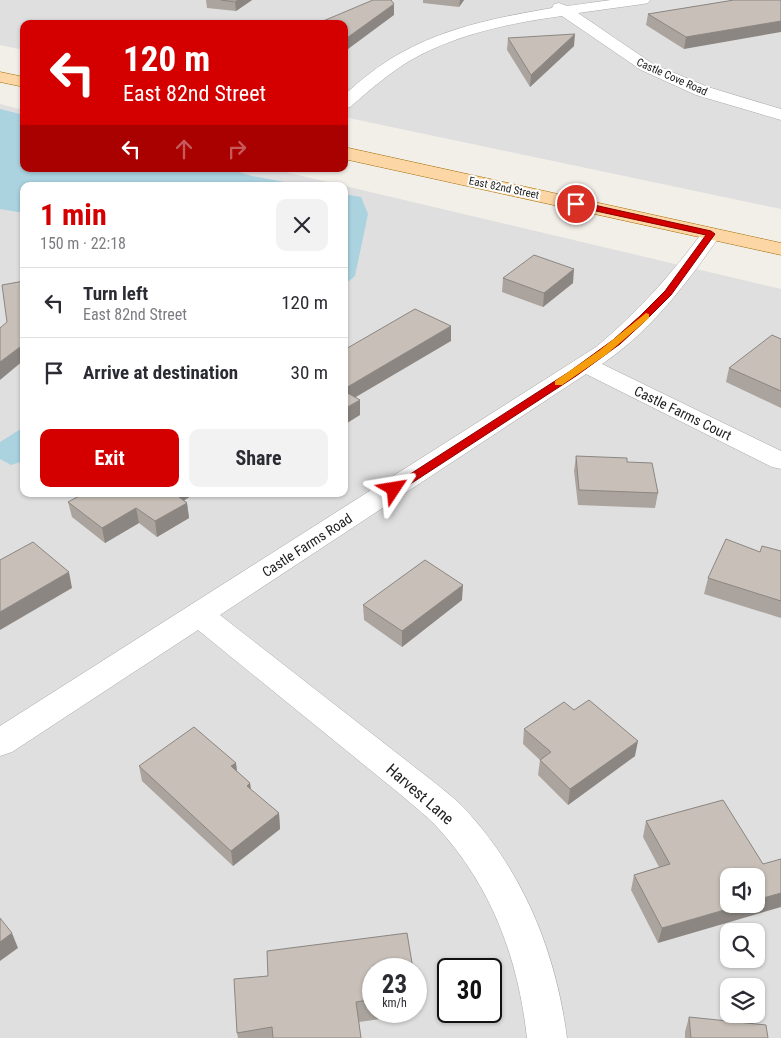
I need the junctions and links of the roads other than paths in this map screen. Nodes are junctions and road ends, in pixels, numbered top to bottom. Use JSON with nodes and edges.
{"nodes":[{"id":1,"x":550,"y":0,"type":"edge"},
{"id":2,"x":643,"y":0,"type":"edge"},
{"id":3,"x":566,"y":12,"type":"junction"},
{"id":4,"x":0,"y":76,"type":"edge"},
{"id":5,"x":20,"y":81,"type":"edge"},
{"id":6,"x":348,"y":100,"type":"edge"},
{"id":7,"x":781,"y":115,"type":"edge"},
{"id":8,"x":348,"y":154,"type":"edge"},
{"id":9,"x":711,"y":234,"type":"junction"},
{"id":10,"x":781,"y":249,"type":"edge"},
{"id":11,"x":586,"y":365,"type":"junction"},
{"id":12,"x":781,"y":462,"type":"edge"},
{"id":13,"x":199,"y":615,"type":"junction"},
{"id":14,"x":0,"y":743,"type":"edge"},
{"id":15,"x":547,"y":1038,"type":"edge"}],
"edges":[{"from":1,"to":3,"type":"street","name":"Castle Cove Road"},
{"from":2,"to":3,"type":"street"},
{"from":3,"to":6,"type":"street"},
{"from":3,"to":7,"type":"street","name":"Castle Cove Road"},
{"from":4,"to":5,"type":"main road"},
{"from":8,"to":9,"type":"main road","name":"East 82nd Street"},
{"from":9,"to":10,"type":"main road","name":"East 82nd Street"},
{"from":9,"to":11,"type":"street","name":"Castle Farms Road"},
{"from":11,"to":12,"type":"street","name":"Castle Farms Court"},
{"from":11,"to":13,"type":"street","name":"Castle Farms Road"},
{"from":13,"to":14,"type":"street","name":"Castle Farms Road"},
{"from":13,"to":15,"type":"street","name":"Harvest Lane"}]}
